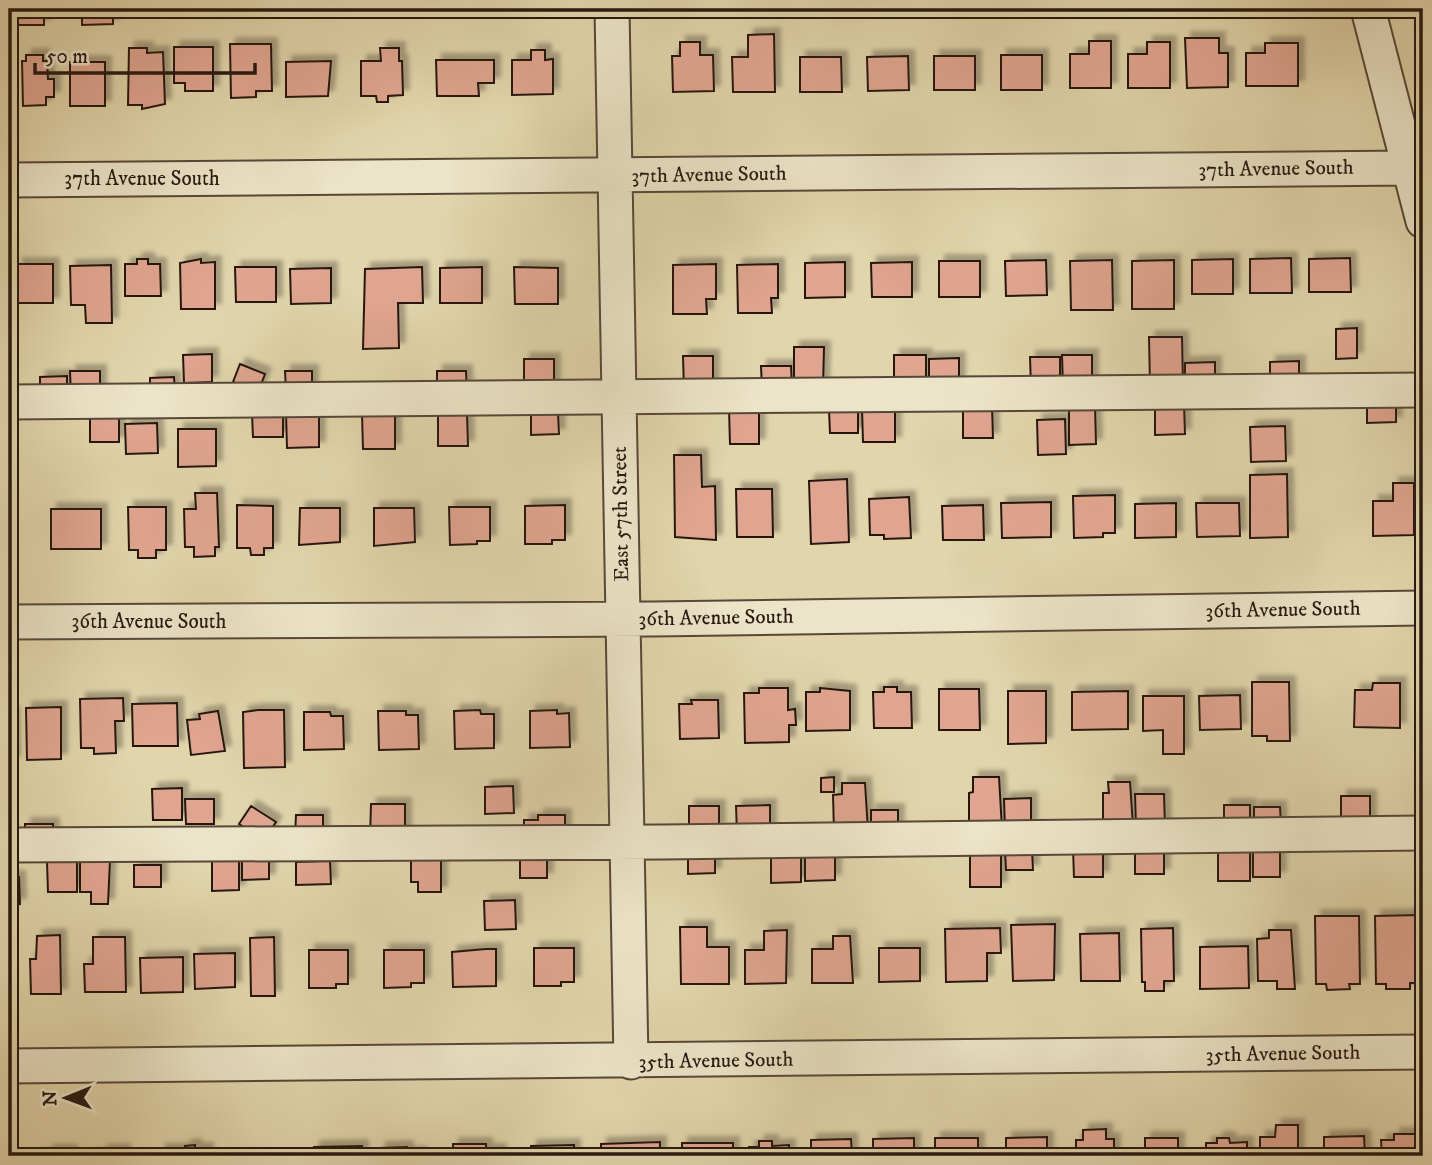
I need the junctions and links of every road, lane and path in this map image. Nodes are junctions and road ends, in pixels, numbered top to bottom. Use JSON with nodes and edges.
{"nodes":[{"id":1,"x":612,"y":9,"type":"edge"},
{"id":2,"x":1367,"y":9,"type":"edge"},
{"id":3,"x":1410,"y":168,"type":"junction"},
{"id":4,"x":614,"y":176,"type":"junction"},
{"id":5,"x":9,"y":180,"type":"edge"},
{"id":6,"x":1423,"y":221,"type":"edge"},
{"id":7,"x":1423,"y":390,"type":"edge"},
{"id":8,"x":619,"y":399,"type":"junction"},
{"id":9,"x":9,"y":402,"type":"edge"},
{"id":10,"x":1423,"y":608,"type":"edge"},
{"id":11,"x":623,"y":620,"type":"junction"},
{"id":12,"x":9,"y":622,"type":"edge"},
{"id":13,"x":1423,"y":833,"type":"edge"},
{"id":14,"x":626,"y":842,"type":"junction"},
{"id":15,"x":9,"y":845,"type":"edge"},
{"id":16,"x":1423,"y":1052,"type":"edge"},
{"id":17,"x":631,"y":1062,"type":"junction"},
{"id":18,"x":9,"y":1066,"type":"edge"}],
"edges":[{"from":1,"to":4,"type":"street","name":"East 57th Street"},
{"from":2,"to":3,"type":"street"},
{"from":3,"to":4,"type":"street","name":"37th Avenue South"},
{"from":3,"to":6,"type":"street"},
{"from":4,"to":5,"type":"street","name":"37th Avenue South"},
{"from":4,"to":8,"type":"street","name":"East 57th Street"},
{"from":7,"to":8,"type":"street"},
{"from":8,"to":9,"type":"street"},
{"from":8,"to":11,"type":"street","name":"East 57th Street"},
{"from":10,"to":11,"type":"street","name":"36th Avenue South"},
{"from":11,"to":12,"type":"street","name":"36th Avenue South"},
{"from":11,"to":14,"type":"street","name":"East 57th Street"},
{"from":13,"to":14,"type":"street"},
{"from":14,"to":15,"type":"street"},
{"from":14,"to":17,"type":"street","name":"East 57th Street"},
{"from":16,"to":17,"type":"street","name":"35th Avenue South"},
{"from":17,"to":18,"type":"street","name":"35th Avenue South"}]}
